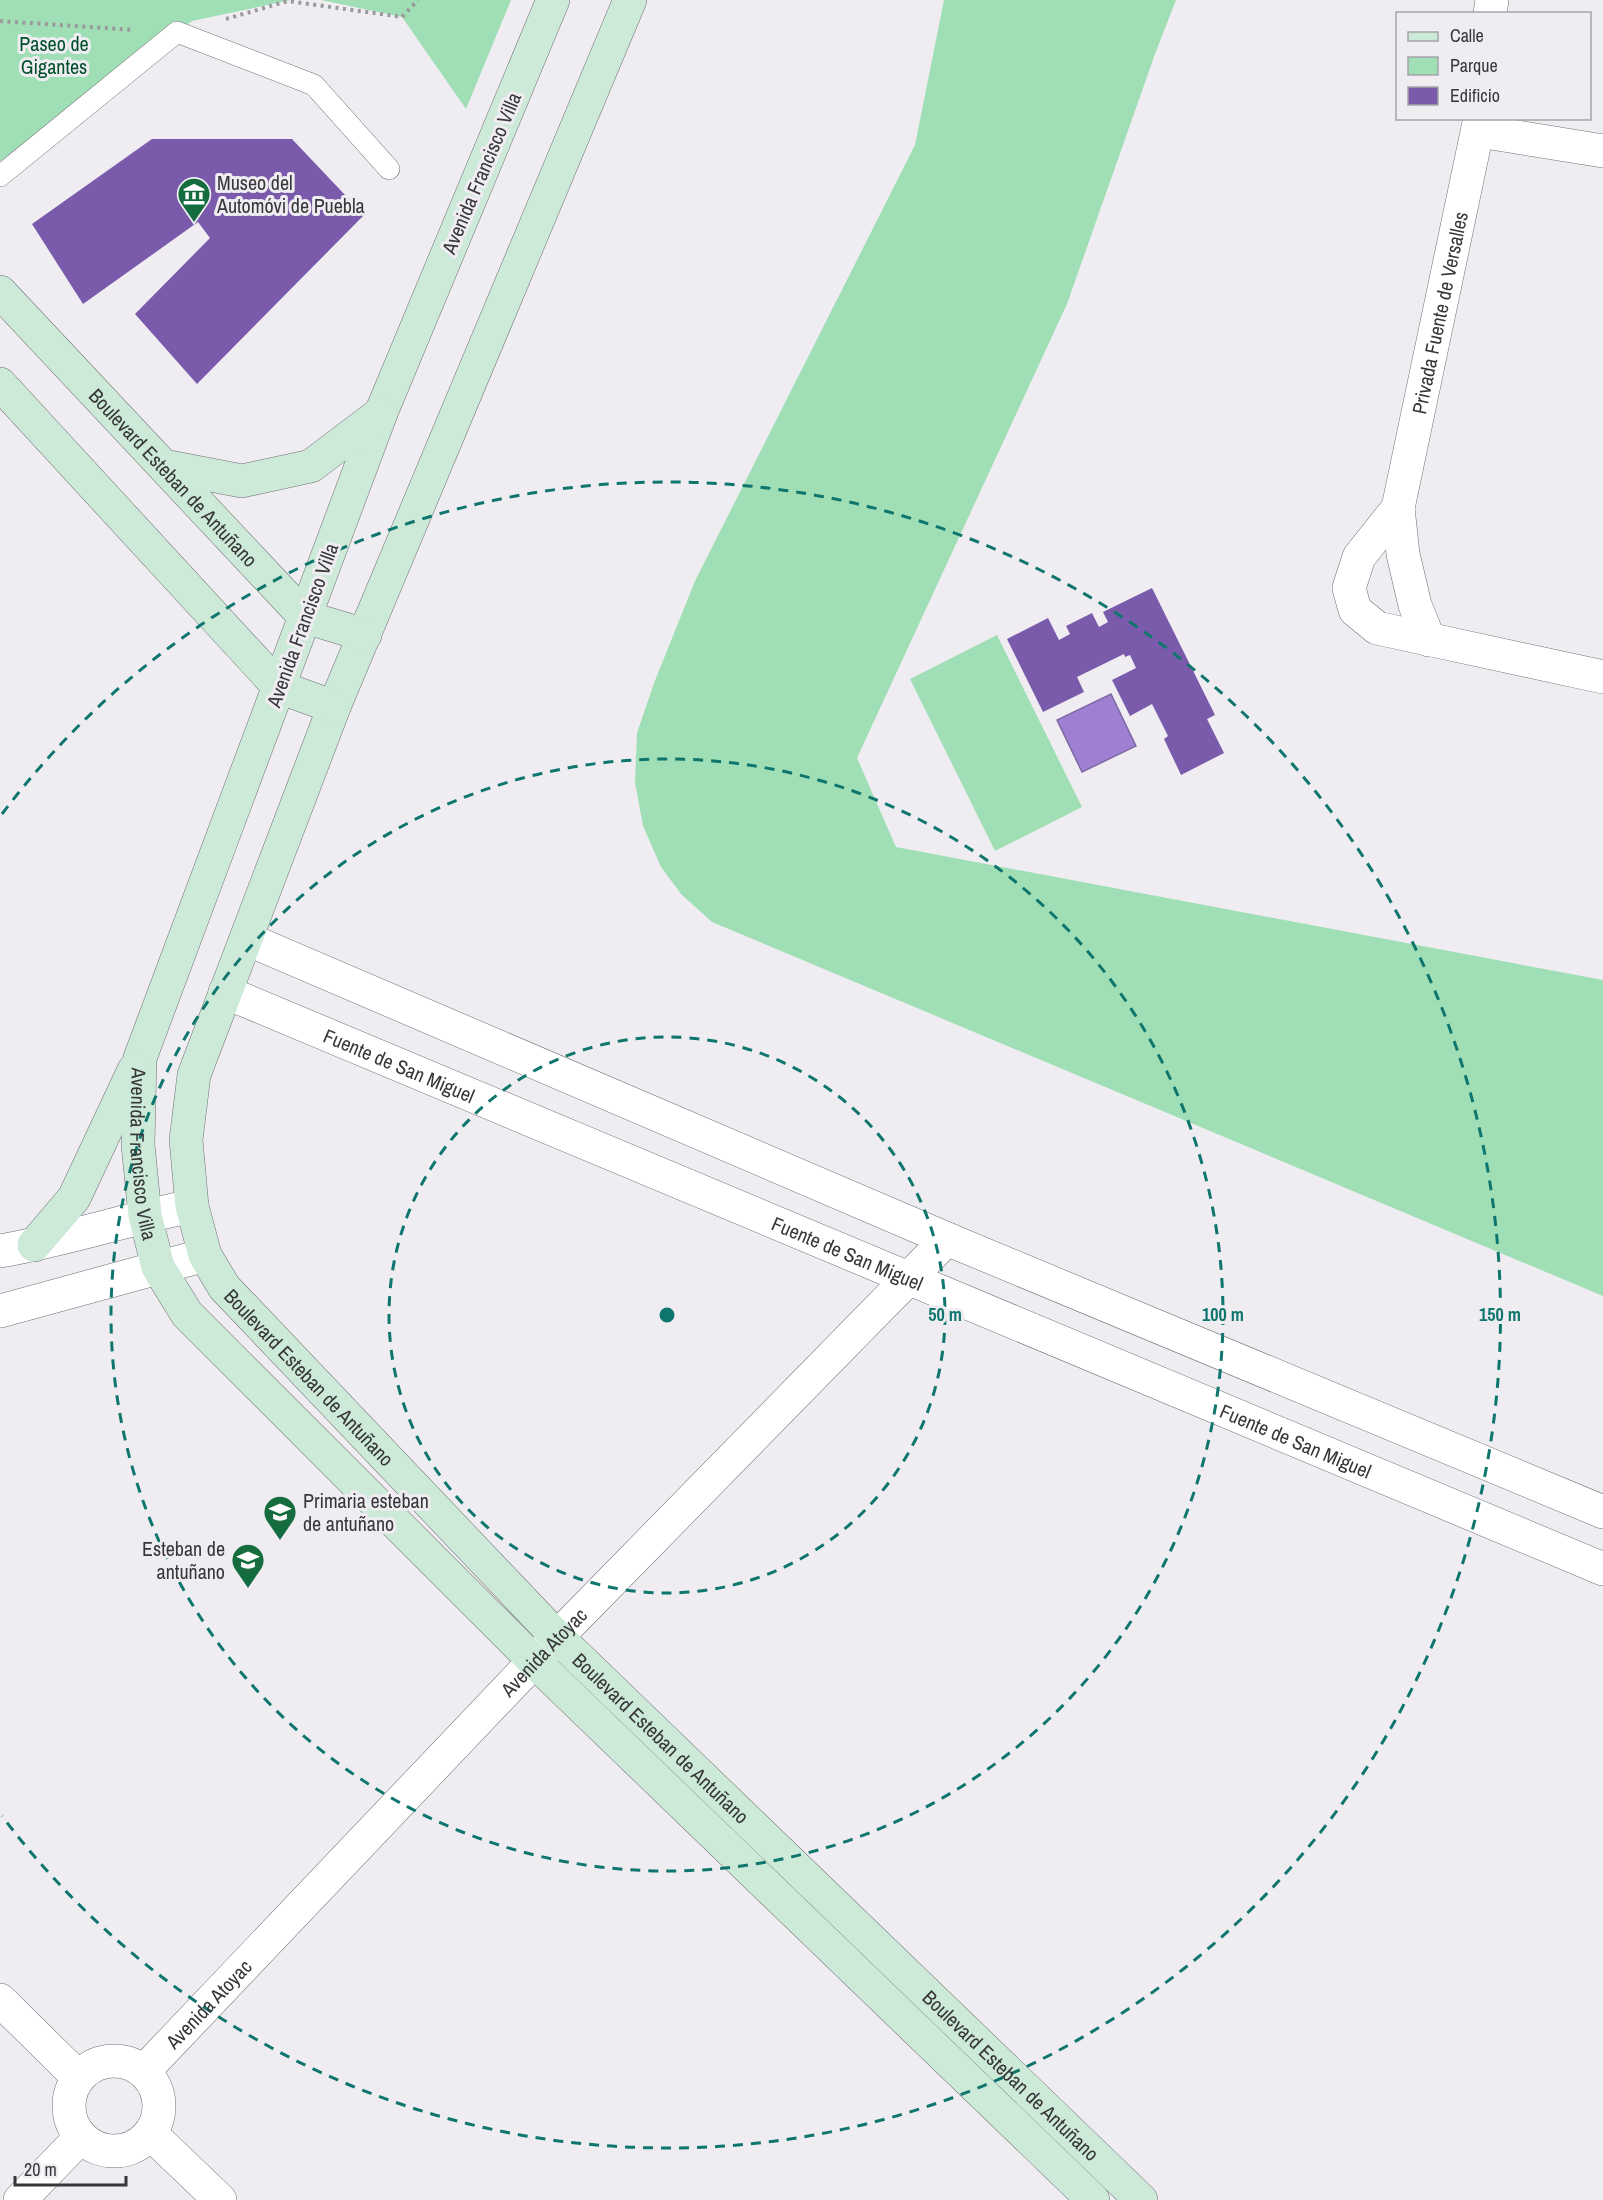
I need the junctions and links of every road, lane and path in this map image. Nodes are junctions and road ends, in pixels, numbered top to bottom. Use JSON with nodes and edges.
{"nodes":[{"id":1,"x":553,"y":0,"type":"edge"},
{"id":2,"x":630,"y":0,"type":"edge"},
{"id":3,"x":1480,"y":124,"type":"edge"},
{"id":4,"x":1603,"y":151,"type":"edge"},
{"id":5,"x":389,"y":170,"type":"dead end"},
{"id":6,"x":0,"y":176,"type":"edge"},
{"id":7,"x":0,"y":292,"type":"edge"},
{"id":8,"x":0,"y":384,"type":"edge"},
{"id":9,"x":381,"y":413,"type":"junction"},
{"id":10,"x":164,"y":466,"type":"junction"},
{"id":11,"x":1398,"y":508,"type":"junction"},
{"id":12,"x":305,"y":617,"type":"junction"},
{"id":13,"x":364,"y":635,"type":"junction"},
{"id":14,"x":1429,"y":640,"type":"junction"},
{"id":15,"x":1603,"y":676,"type":"edge"},
{"id":16,"x":279,"y":687,"type":"junction"},
{"id":17,"x":334,"y":707,"type":"junction"},
{"id":18,"x":247,"y":939,"type":"junction"},
{"id":19,"x":225,"y":992,"type":"junction"},
{"id":20,"x":140,"y":1058,"type":"junction"},
{"id":21,"x":192,"y":1206,"type":"junction"},
{"id":22,"x":145,"y":1215,"type":"junction"},
{"id":23,"x":947,"y":1239,"type":"junction"},
{"id":24,"x":34,"y":1245,"type":"junction"},
{"id":25,"x":0,"y":1251,"type":"edge"},
{"id":26,"x":205,"y":1255,"type":"junction"},
{"id":27,"x":158,"y":1267,"type":"junction"},
{"id":28,"x":910,"y":1278,"type":"junction"},
{"id":29,"x":0,"y":1311,"type":"edge"},
{"id":30,"x":1603,"y":1512,"type":"edge"},
{"id":31,"x":1603,"y":1569,"type":"edge"},
{"id":32,"x":557,"y":1637,"type":"junction"},
{"id":33,"x":535,"y":1662,"type":"junction"},
{"id":34,"x":0,"y":2000,"type":"edge"},
{"id":35,"x":144,"y":2071,"type":"junction"},
{"id":36,"x":78,"y":2077,"type":"junction"},
{"id":37,"x":151,"y":2134,"type":"junction"},
{"id":38,"x":81,"y":2137,"type":"junction"},
{"id":39,"x":20,"y":2200,"type":"edge"},
{"id":40,"x":220,"y":2200,"type":"edge"},
{"id":41,"x":1093,"y":2200,"type":"edge"},
{"id":42,"x":1141,"y":2200,"type":"edge"}],
"edges":[{"from":1,"to":9,"type":"main road","name":"Avenida Francisco Villa"},
{"from":2,"to":13,"type":"main road","name":"Avenida Francisco Villa"},
{"from":3,"to":4,"type":"street"},
{"from":3,"to":11,"type":"street","name":"Privada Fuente de Versalles"},
{"from":5,"to":6,"type":"lane"},
{"from":7,"to":10,"type":"main road","name":"Boulevard Esteban de Antuñano"},
{"from":8,"to":16,"type":"main road"},
{"from":9,"to":10,"type":"main road"},
{"from":9,"to":12,"type":"main road","name":"Avenida Francisco Villa"},
{"from":10,"to":12,"type":"main road","name":"Boulevard Esteban de Antuñano"},
{"from":11,"to":14,"type":"street","name":"Privada Fuente de Versalles"},
{"from":11,"to":14,"type":"street","name":"Privada Fuente de Versalles"},
{"from":12,"to":13,"type":"main road","name":"Boulevard Esteban de Antuñano"},
{"from":12,"to":16,"type":"main road","name":"Avenida Francisco Villa"},
{"from":13,"to":17,"type":"main road","name":"Avenida Francisco Villa"},
{"from":14,"to":15,"type":"street"},
{"from":16,"to":17,"type":"main road"},
{"from":16,"to":20,"type":"main road","name":"Avenida Francisco Villa"},
{"from":17,"to":18,"type":"main road","name":"Avenida Francisco Villa"},
{"from":18,"to":19,"type":"main road","name":"Avenida Francisco Villa"},
{"from":18,"to":23,"type":"street"},
{"from":19,"to":21,"type":"main road","name":"Avenida Francisco Villa"},
{"from":19,"to":28,"type":"street","name":"Fuente de San Miguel"},
{"from":20,"to":22,"type":"main road","name":"Avenida Francisco Villa"},
{"from":20,"to":24,"type":"main road"},
{"from":21,"to":22,"type":"street"},
{"from":21,"to":26,"type":"main road","name":"Avenida Francisco Villa"},
{"from":22,"to":24,"type":"street"},
{"from":22,"to":27,"type":"main road","name":"Avenida Francisco Villa"},
{"from":23,"to":28,"type":"street","name":"Avenida Atoyac"},
{"from":23,"to":30,"type":"street"},
{"from":24,"to":25,"type":"street"},
{"from":26,"to":27,"type":"street"},
{"from":26,"to":32,"type":"main road","name":"Boulevard Esteban de Antuñano"},
{"from":27,"to":29,"type":"street"},
{"from":27,"to":33,"type":"main road","name":"Boulevard Esteban de Antuñano"},
{"from":28,"to":31,"type":"street","name":"Fuente de San Miguel"},
{"from":28,"to":32,"type":"street","name":"Avenida Atoyac"},
{"from":32,"to":33,"type":"street","name":"Avenida Atoyac"},
{"from":32,"to":42,"type":"main road","name":"Boulevard Esteban de Antuñano"},
{"from":33,"to":35,"type":"street","name":"Avenida Atoyac"},
{"from":33,"to":41,"type":"main road","name":"Boulevard Esteban de Antuñano"},
{"from":34,"to":36,"type":"street"},
{"from":35,"to":36,"type":"street"},
{"from":35,"to":37,"type":"street"},
{"from":36,"to":38,"type":"street"},
{"from":37,"to":38,"type":"street"},
{"from":37,"to":40,"type":"street"},
{"from":38,"to":39,"type":"street"}]}
